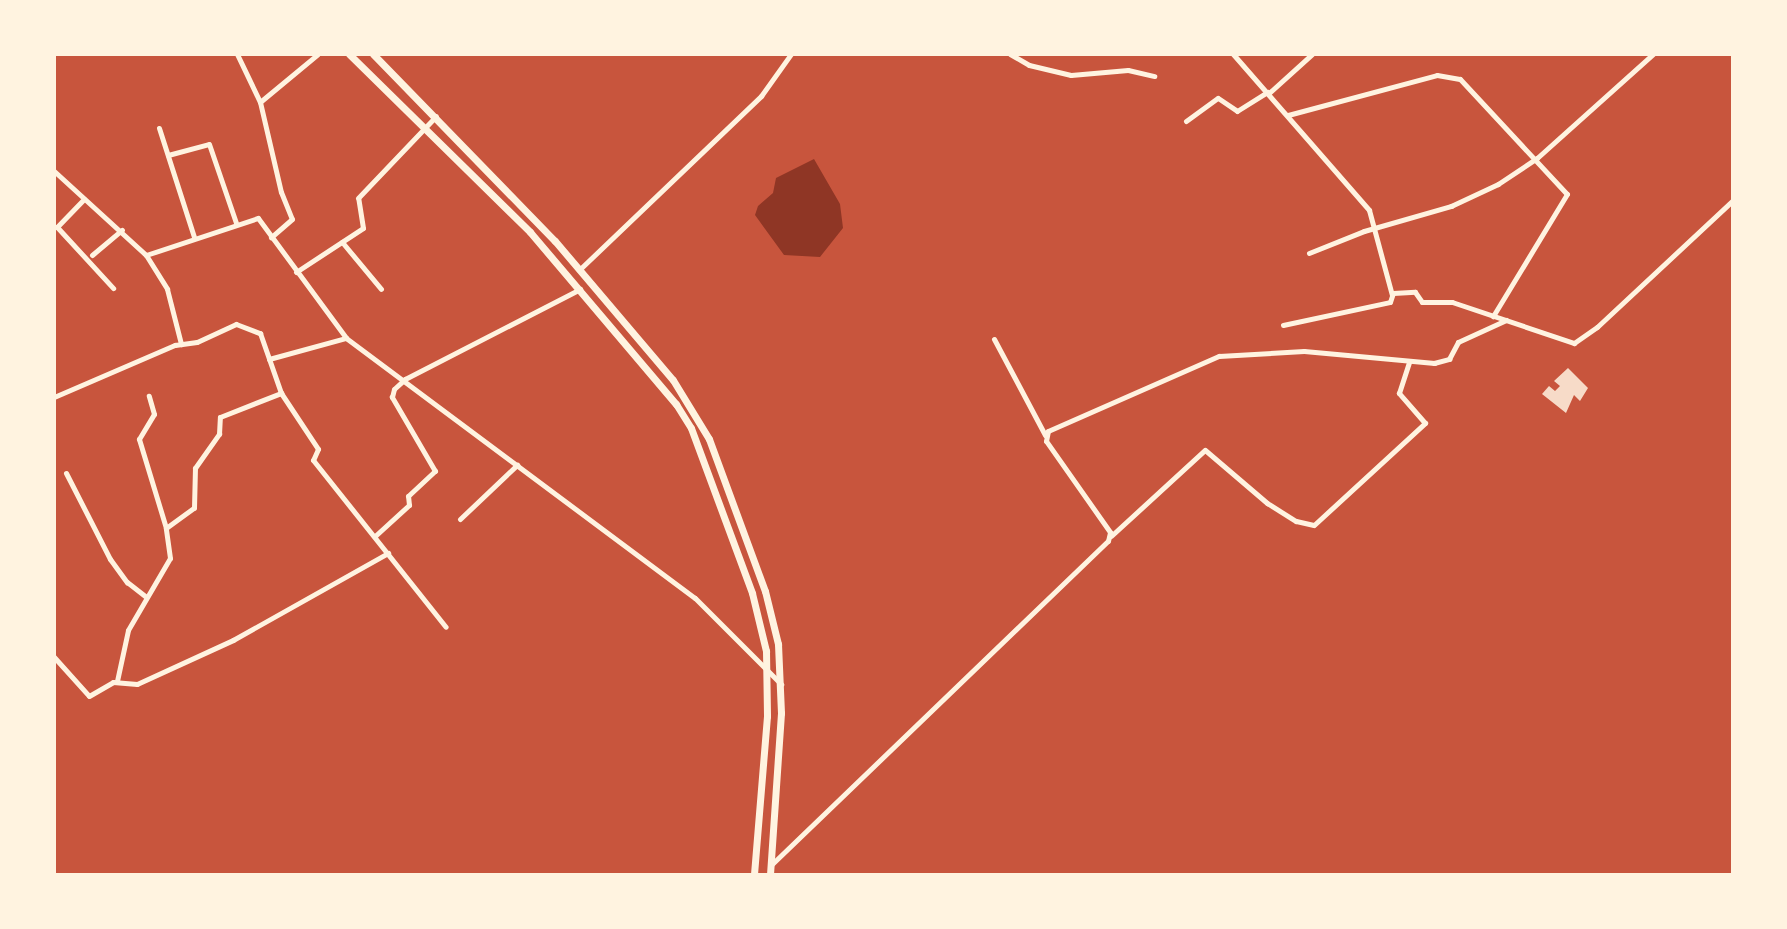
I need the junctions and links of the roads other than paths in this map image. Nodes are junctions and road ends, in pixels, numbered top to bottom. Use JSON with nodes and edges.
{"nodes":[{"id":1,"x":237,"y":54,"type":"edge"},
{"id":2,"x":318,"y":54,"type":"edge"},
{"id":3,"x":349,"y":54,"type":"edge"},
{"id":4,"x":373,"y":54,"type":"edge"},
{"id":5,"x":791,"y":54,"type":"edge"},
{"id":6,"x":1010,"y":54,"type":"edge"},
{"id":7,"x":1233,"y":54,"type":"edge"},
{"id":8,"x":1312,"y":54,"type":"edge"},
{"id":9,"x":1653,"y":54,"type":"edge"},
{"id":10,"x":1154,"y":76,"type":"dead end"},
{"id":11,"x":1268,"y":92,"type":"junction"},
{"id":12,"x":260,"y":102,"type":"junction"},
{"id":13,"x":1288,"y":115,"type":"junction"},
{"id":14,"x":436,"y":116,"type":"junction"},
{"id":15,"x":1186,"y":121,"type":"dead end"},
{"id":16,"x":159,"y":128,"type":"dead end"},
{"id":17,"x":423,"y":130,"type":"junction"},
{"id":18,"x":168,"y":155,"type":"junction"},
{"id":19,"x":1537,"y":158,"type":"junction"},
{"id":20,"x":54,"y":171,"type":"edge"},
{"id":21,"x":84,"y":198,"type":"junction"},
{"id":22,"x":1733,"y":200,"type":"edge"},
{"id":23,"x":236,"y":223,"type":"junction"},
{"id":24,"x":1377,"y":227,"type":"junction"},
{"id":25,"x":122,"y":230,"type":"junction"},
{"id":26,"x":194,"y":237,"type":"junction"},
{"id":27,"x":271,"y":237,"type":"junction"},
{"id":28,"x":342,"y":242,"type":"junction"},
{"id":29,"x":1309,"y":253,"type":"dead end"},
{"id":30,"x":92,"y":255,"type":"dead end"},
{"id":31,"x":146,"y":255,"type":"junction"},
{"id":32,"x":579,"y":270,"type":"junction"},
{"id":33,"x":296,"y":272,"type":"junction"},
{"id":34,"x":113,"y":288,"type":"dead end"},
{"id":35,"x":381,"y":289,"type":"dead end"},
{"id":36,"x":580,"y":289,"type":"junction"},
{"id":37,"x":1392,"y":295,"type":"junction"},
{"id":38,"x":605,"y":301,"type":"junction"},
{"id":39,"x":596,"y":309,"type":"junction"},
{"id":40,"x":1493,"y":316,"type":"junction"},
{"id":41,"x":1506,"y":320,"type":"junction"},
{"id":42,"x":1283,"y":326,"type":"dead end"},
{"id":43,"x":346,"y":338,"type":"junction"},
{"id":44,"x":994,"y":339,"type":"dead end"},
{"id":45,"x":181,"y":344,"type":"junction"},
{"id":46,"x":269,"y":359,"type":"junction"},
{"id":47,"x":1409,"y":362,"type":"junction"},
{"id":48,"x":405,"y":379,"type":"junction"},
{"id":49,"x":281,"y":393,"type":"junction"},
{"id":50,"x":149,"y":396,"type":"dead end"},
{"id":51,"x":54,"y":397,"type":"edge"},
{"id":52,"x":1045,"y":435,"type":"junction"},
{"id":53,"x":516,"y":465,"type":"junction"},
{"id":54,"x":66,"y":473,"type":"dead end"},
{"id":55,"x":460,"y":520,"type":"dead end"},
{"id":56,"x":166,"y":528,"type":"junction"},
{"id":57,"x":375,"y":536,"type":"junction"},
{"id":58,"x":1111,"y":536,"type":"junction"},
{"id":59,"x":388,"y":553,"type":"junction"},
{"id":60,"x":146,"y":597,"type":"junction"},
{"id":61,"x":446,"y":627,"type":"dead end"},
{"id":62,"x":54,"y":657,"type":"edge"},
{"id":63,"x":765,"y":670,"type":"junction"},
{"id":64,"x":117,"y":681,"type":"junction"},
{"id":65,"x":781,"y":685,"type":"junction"},
{"id":66,"x":771,"y":866,"type":"junction"},
{"id":67,"x":754,"y":875,"type":"edge"},
{"id":68,"x":770,"y":875,"type":"edge"}],
"edges":[{"from":1,"to":12,"type":"street"},
{"from":2,"to":12,"type":"street"},
{"from":3,"to":17,"type":"street"},
{"from":4,"to":14,"type":"street"},
{"from":5,"to":32,"type":"street"},
{"from":6,"to":10,"type":"street"},
{"from":7,"to":11,"type":"street"},
{"from":8,"to":11,"type":"street"},
{"from":9,"to":19,"type":"street"},
{"from":11,"to":13,"type":"street"},
{"from":11,"to":15,"type":"street"},
{"from":12,"to":27,"type":"street"},
{"from":13,"to":19,"type":"street"},
{"from":13,"to":24,"type":"street"},
{"from":14,"to":17,"type":"street"},
{"from":14,"to":32,"type":"street"},
{"from":16,"to":18,"type":"street"},
{"from":17,"to":28,"type":"street"},
{"from":17,"to":36,"type":"street"},
{"from":18,"to":23,"type":"street"},
{"from":18,"to":26,"type":"street"},
{"from":19,"to":24,"type":"street"},
{"from":19,"to":40,"type":"street"},
{"from":20,"to":21,"type":"street"},
{"from":21,"to":25,"type":"street"},
{"from":21,"to":34,"type":"street"},
{"from":22,"to":41,"type":"street"},
{"from":23,"to":26,"type":"street"},
{"from":23,"to":27,"type":"street"},
{"from":24,"to":29,"type":"street"},
{"from":24,"to":37,"type":"street"},
{"from":25,"to":30,"type":"street"},
{"from":25,"to":31,"type":"street"},
{"from":26,"to":31,"type":"street"},
{"from":27,"to":33,"type":"street"},
{"from":28,"to":33,"type":"street"},
{"from":28,"to":35,"type":"street"},
{"from":31,"to":45,"type":"street"},
{"from":32,"to":38,"type":"street"},
{"from":33,"to":43,"type":"street"},
{"from":36,"to":39,"type":"street"},
{"from":36,"to":48,"type":"street"},
{"from":37,"to":40,"type":"street"},
{"from":37,"to":42,"type":"street"},
{"from":38,"to":39,"type":"street"},
{"from":38,"to":65,"type":"street"},
{"from":39,"to":63,"type":"street"},
{"from":40,"to":41,"type":"street"},
{"from":41,"to":47,"type":"street"},
{"from":43,"to":46,"type":"street"},
{"from":43,"to":48,"type":"street"},
{"from":44,"to":52,"type":"street"},
{"from":45,"to":46,"type":"street"},
{"from":45,"to":51,"type":"street"},
{"from":46,"to":49,"type":"street"},
{"from":47,"to":52,"type":"street"},
{"from":47,"to":58,"type":"street"},
{"from":48,"to":53,"type":"street"},
{"from":48,"to":57,"type":"street"},
{"from":49,"to":56,"type":"street"},
{"from":49,"to":57,"type":"street"},
{"from":50,"to":56,"type":"street"},
{"from":52,"to":58,"type":"street"},
{"from":53,"to":55,"type":"street"},
{"from":53,"to":63,"type":"street"},
{"from":54,"to":60,"type":"street"},
{"from":56,"to":60,"type":"street"},
{"from":57,"to":59,"type":"street"},
{"from":58,"to":66,"type":"street"},
{"from":59,"to":61,"type":"street"},
{"from":59,"to":64,"type":"street"},
{"from":60,"to":64,"type":"street"},
{"from":62,"to":64,"type":"street"},
{"from":63,"to":65,"type":"street"},
{"from":63,"to":67,"type":"street"},
{"from":65,"to":66,"type":"street"},
{"from":66,"to":68,"type":"street"}]}
